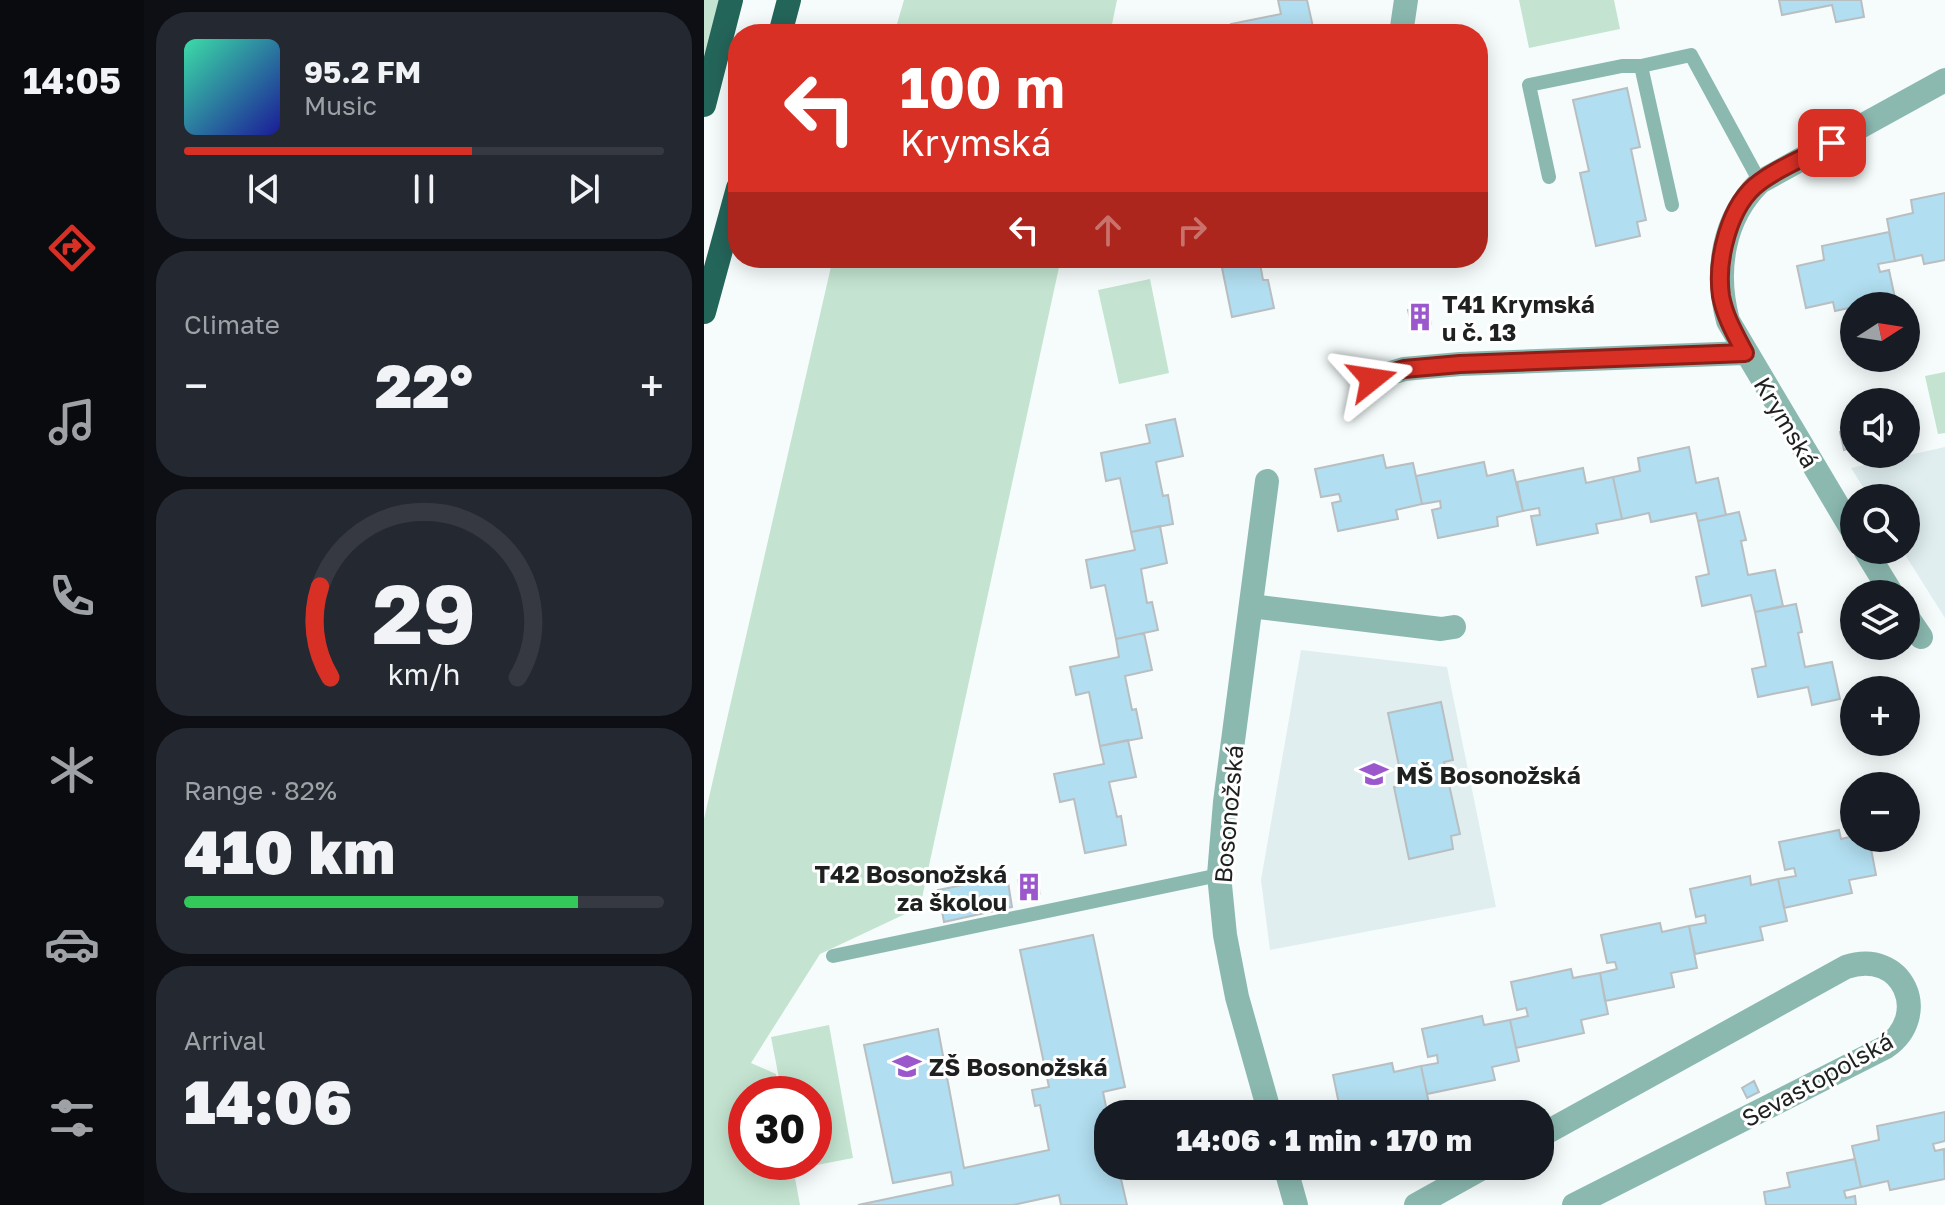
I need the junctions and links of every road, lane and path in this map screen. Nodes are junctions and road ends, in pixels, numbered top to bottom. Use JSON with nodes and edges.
{"nodes":[{"id":1,"x":731,"y":0,"type":"edge"},
{"id":2,"x":789,"y":0,"type":"edge"},
{"id":3,"x":1406,"y":0,"type":"edge"},
{"id":4,"x":783,"y":24,"type":"edge"},
{"id":5,"x":1402,"y":24,"type":"edge"},
{"id":6,"x":1641,"y":66,"type":"junction"},
{"id":7,"x":1945,"y":80,"type":"edge"},
{"id":8,"x":704,"y":105,"type":"edge"},
{"id":9,"x":1549,"y":177,"type":"dead end"},
{"id":10,"x":1760,"y":182,"type":"junction"},
{"id":11,"x":1672,"y":205,"type":"dead end"},
{"id":12,"x":728,"y":224,"type":"edge"},
{"id":13,"x":704,"y":312,"type":"edge"},
{"id":14,"x":1745,"y":353,"type":"junction"},
{"id":15,"x":1372,"y":379,"type":"dead end"},
{"id":16,"x":1267,"y":481,"type":"dead end"},
{"id":17,"x":1840,"y":510,"type":"edge"},
{"id":18,"x":1251,"y":606,"type":"junction"},
{"id":19,"x":1454,"y":627,"type":"dead end"},
{"id":20,"x":1219,"y":875,"type":"junction"},
{"id":21,"x":833,"y":956,"type":"dead end"},
{"id":22,"x":1266,"y":1100,"type":"edge"},
{"id":23,"x":1554,"y":1128,"type":"edge"},
{"id":24,"x":1289,"y":1180,"type":"edge"},
{"id":25,"x":1461,"y":1180,"type":"edge"},
{"id":26,"x":1296,"y":1205,"type":"edge"},
{"id":27,"x":1416,"y":1205,"type":"edge"},
{"id":28,"x":1574,"y":1205,"type":"edge"}],
"edges":[{"from":1,"to":8,"type":"highway"},
{"from":2,"to":4,"type":"highway"},
{"from":3,"to":5,"type":"street"},
{"from":6,"to":9,"type":"lane"},
{"from":6,"to":10,"type":"lane"},
{"from":6,"to":11,"type":"lane"},
{"from":7,"to":10,"type":"street","name":"Krymská"},
{"from":10,"to":14,"type":"street","name":"Krymská"},
{"from":12,"to":13,"type":"highway"},
{"from":14,"to":15,"type":"street","name":"Krymská"},
{"from":14,"to":17,"type":"street","name":"Krymská"},
{"from":16,"to":18,"type":"street","name":"Bosonožská"},
{"from":18,"to":19,"type":"street"},
{"from":18,"to":20,"type":"street","name":"Bosonožská"},
{"from":20,"to":21,"type":"lane"},
{"from":20,"to":22,"type":"street","name":"Bosonožská"},
{"from":23,"to":28,"type":"street","name":"Sevastopolská"},
{"from":24,"to":26,"type":"street"},
{"from":25,"to":27,"type":"street"}]}
